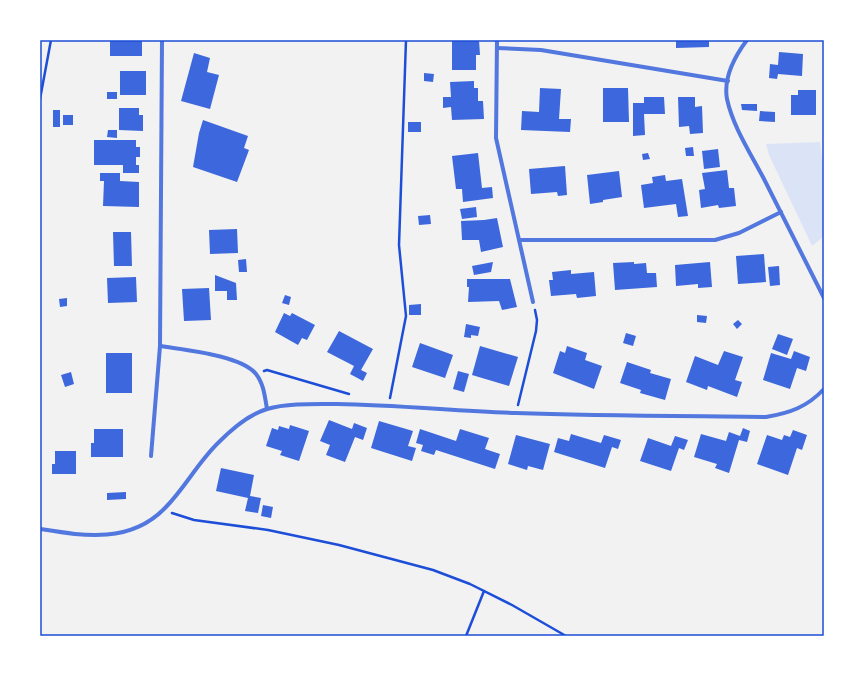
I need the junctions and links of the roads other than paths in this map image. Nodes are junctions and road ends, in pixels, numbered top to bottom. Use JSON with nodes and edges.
{"nodes":[{"id":1,"x":162,"y":40,"type":"edge"},
{"id":2,"x":497,"y":40,"type":"edge"},
{"id":3,"x":747,"y":40,"type":"edge"},
{"id":4,"x":498,"y":48,"type":"junction"},
{"id":5,"x":728,"y":81,"type":"junction"},
{"id":6,"x":781,"y":212,"type":"junction"},
{"id":7,"x":520,"y":240,"type":"junction"},
{"id":8,"x":824,"y":298,"type":"edge"},
{"id":9,"x":533,"y":302,"type":"road end"},
{"id":10,"x":160,"y":346,"type":"junction"},
{"id":11,"x":824,"y":389,"type":"edge"},
{"id":12,"x":267,"y":409,"type":"junction"},
{"id":13,"x":151,"y":456,"type":"dead end"},
{"id":14,"x":40,"y":529,"type":"edge"}],
"edges":[{"from":1,"to":10,"type":"street"},
{"from":2,"to":4,"type":"street"},
{"from":3,"to":5,"type":"street"},
{"from":4,"to":5,"type":"street"},
{"from":4,"to":7,"type":"street"},
{"from":5,"to":6,"type":"street"},
{"from":6,"to":7,"type":"street"},
{"from":6,"to":8,"type":"street"},
{"from":7,"to":9,"type":"street"},
{"from":10,"to":12,"type":"street"},
{"from":10,"to":13,"type":"street"},
{"from":11,"to":12,"type":"street"},
{"from":12,"to":14,"type":"street"}]}
